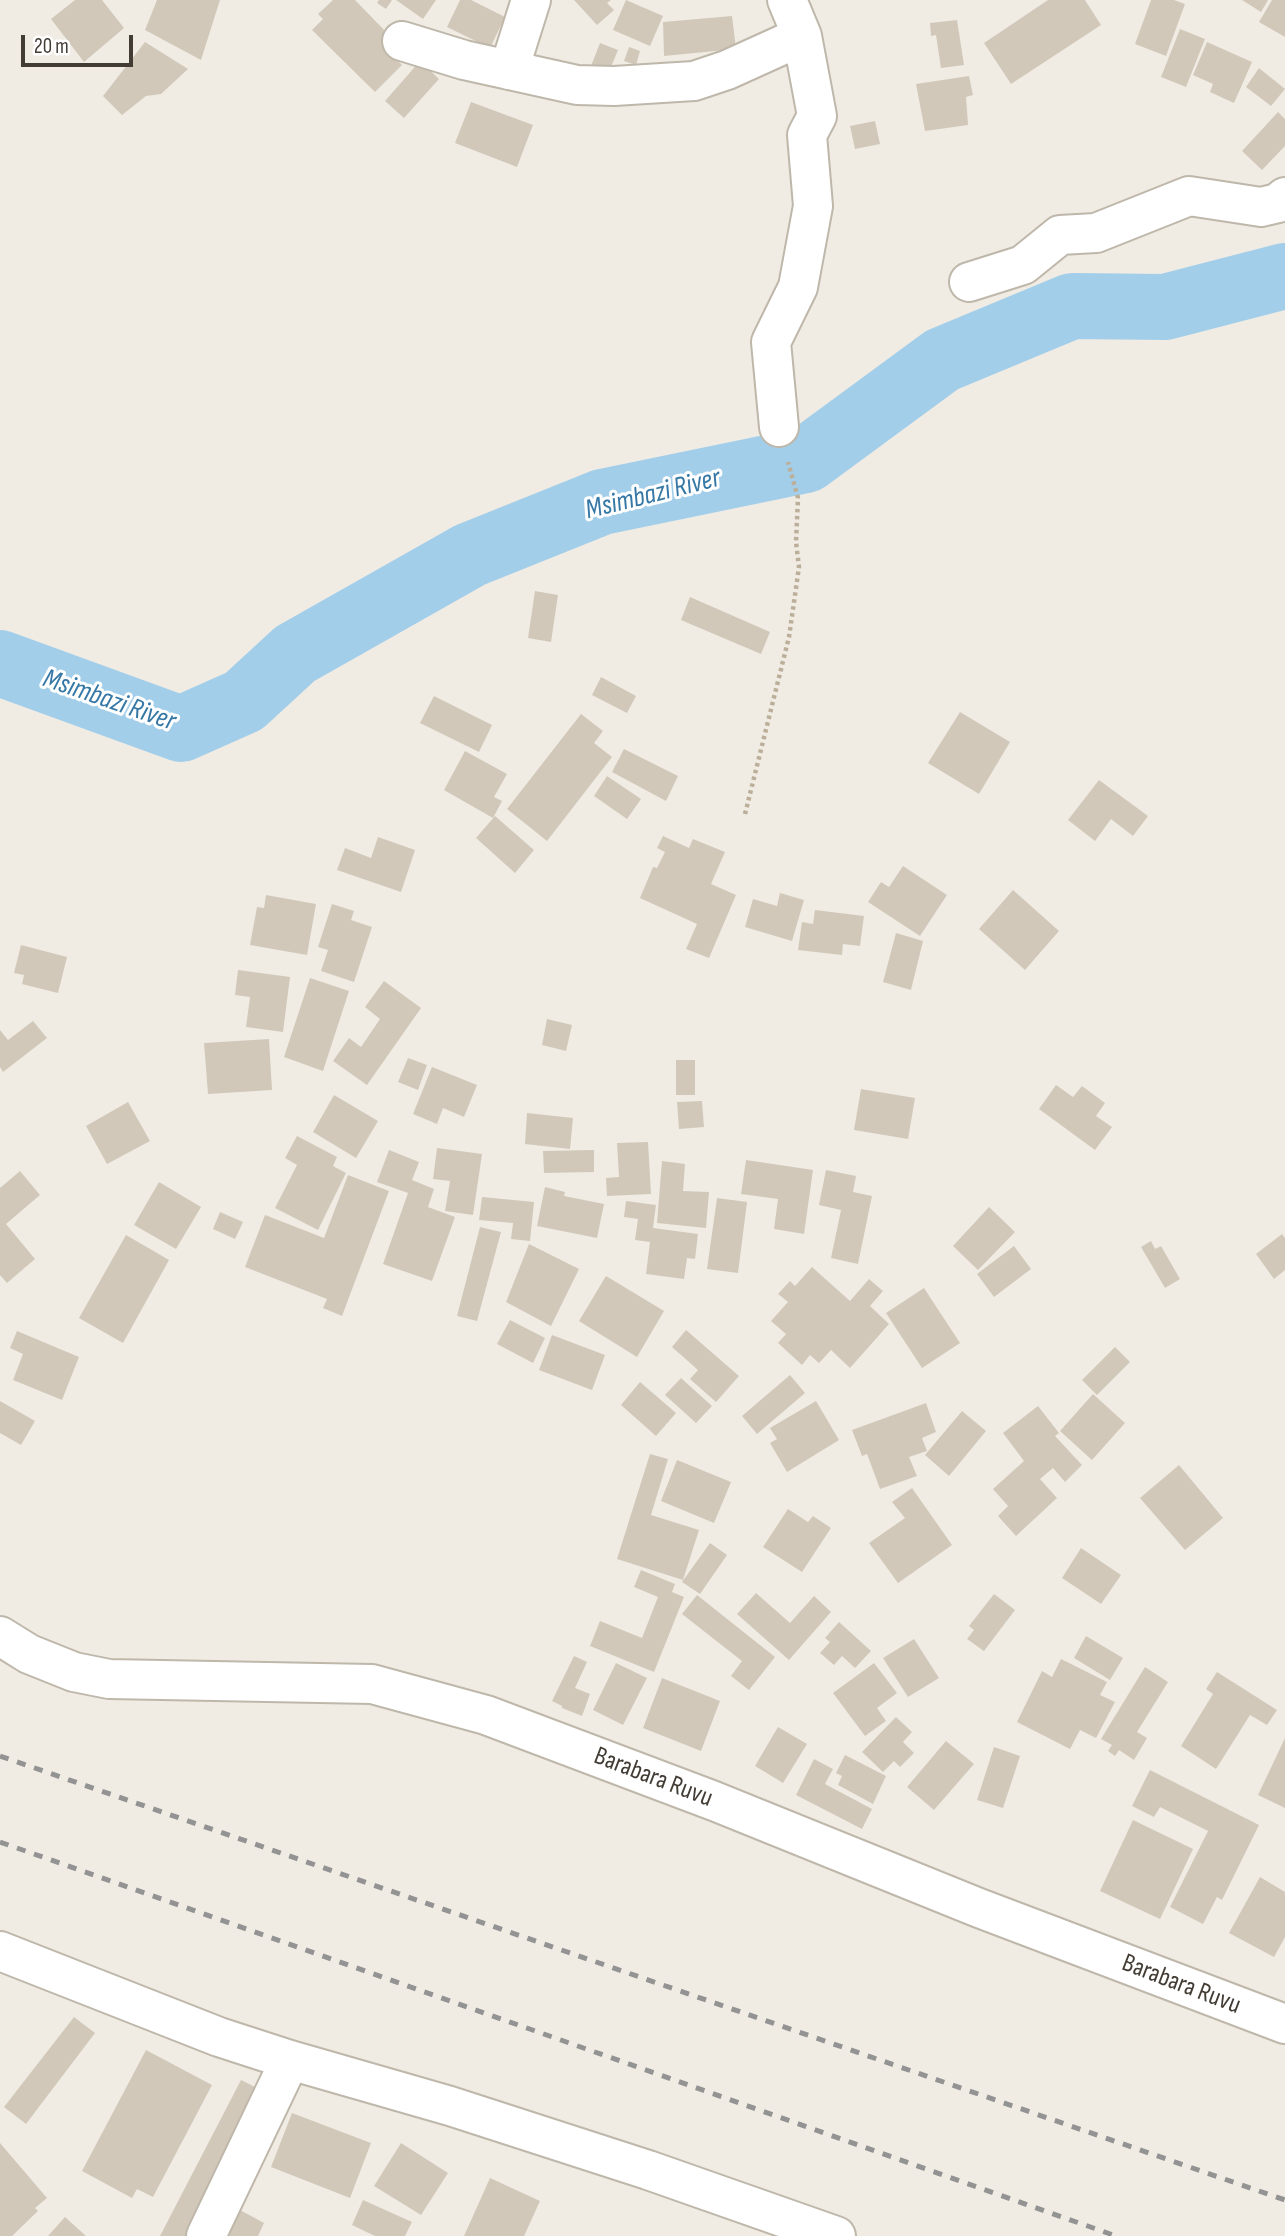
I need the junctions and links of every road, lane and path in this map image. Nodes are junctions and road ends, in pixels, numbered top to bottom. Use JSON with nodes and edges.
{"nodes":[{"id":1,"x":531,"y":0,"type":"edge"},
{"id":2,"x":788,"y":0,"type":"edge"},
{"id":3,"x":802,"y":36,"type":"junction"},
{"id":4,"x":402,"y":41,"type":"dead end"},
{"id":5,"x":509,"y":71,"type":"junction"},
{"id":6,"x":1285,"y":197,"type":"edge"},
{"id":7,"x":969,"y":282,"type":"dead end"},
{"id":8,"x":779,"y":427,"type":"dead end"},
{"id":9,"x":798,"y":498,"type":"dead end"},
{"id":10,"x":745,"y":814,"type":"dead end"},
{"id":11,"x":0,"y":1636,"type":"edge"},
{"id":12,"x":0,"y":1951,"type":"edge"},
{"id":13,"x":1285,"y":2024,"type":"edge"},
{"id":14,"x":290,"y":2060,"type":"junction"},
{"id":15,"x":206,"y":2236,"type":"edge"},
{"id":16,"x":836,"y":2236,"type":"edge"}],
"edges":[{"from":1,"to":5,"type":"street"},
{"from":2,"to":3,"type":"street"},
{"from":3,"to":5,"type":"street"},
{"from":3,"to":8,"type":"street"},
{"from":4,"to":5,"type":"street"},
{"from":6,"to":7,"type":"street"},
{"from":9,"to":10,"type":"path"},
{"from":11,"to":13,"type":"street","name":"Barabara Ruvu"},
{"from":12,"to":14,"type":"street"},
{"from":14,"to":15,"type":"street"},
{"from":14,"to":16,"type":"street"}]}
